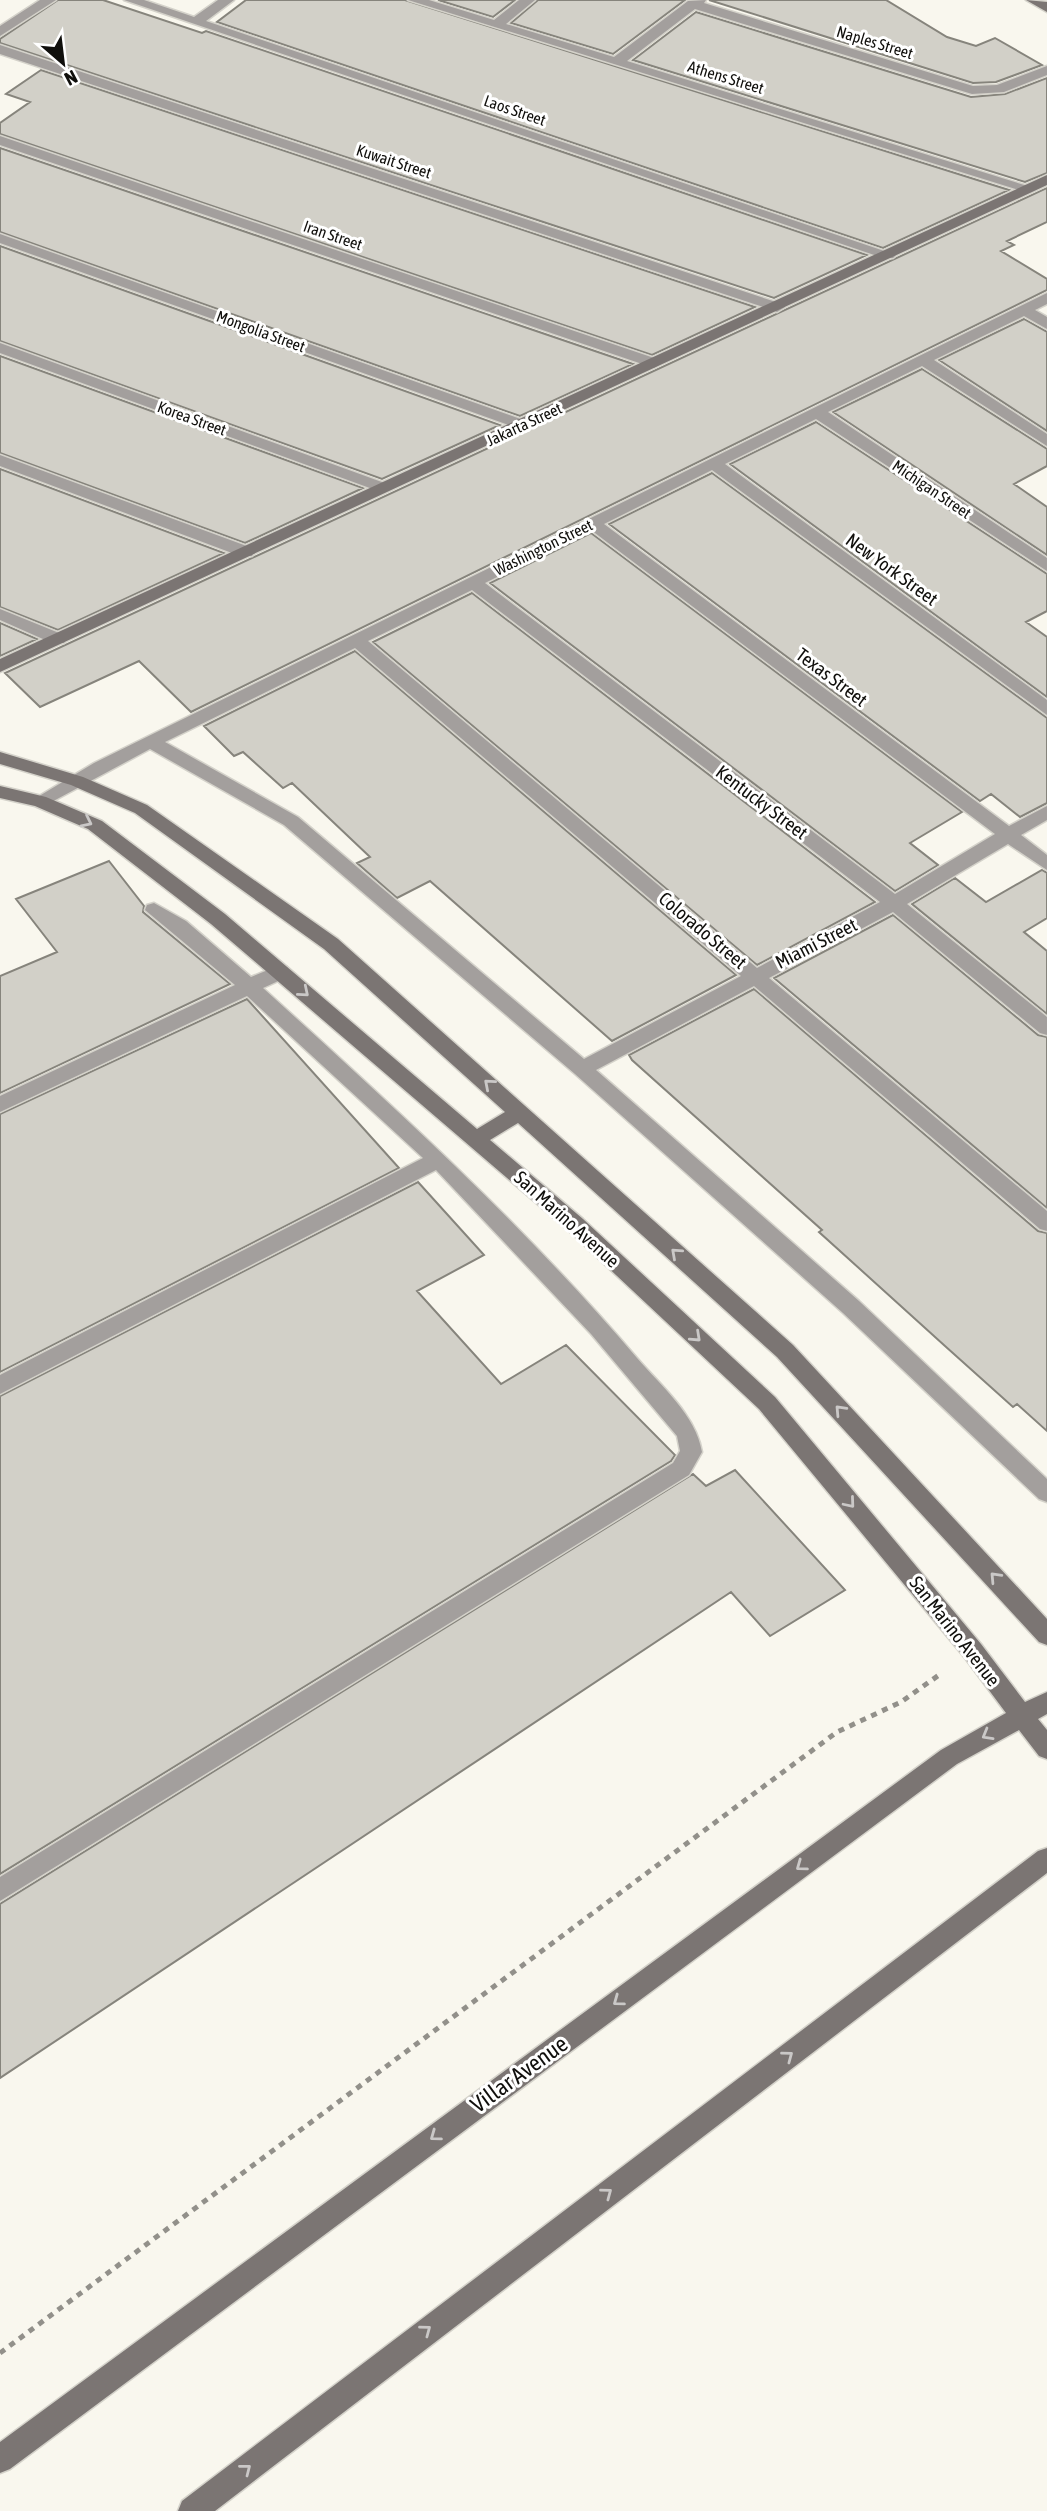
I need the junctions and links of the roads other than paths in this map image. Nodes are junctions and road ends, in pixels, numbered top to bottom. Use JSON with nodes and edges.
{"nodes":[{"id":1,"x":49,"y":0,"type":"edge"},
{"id":2,"x":131,"y":0,"type":"edge"},
{"id":3,"x":227,"y":0,"type":"edge"},
{"id":4,"x":415,"y":0,"type":"edge"},
{"id":5,"x":528,"y":0,"type":"edge"},
{"id":6,"x":1032,"y":0,"type":"edge"},
{"id":7,"x":696,"y":2,"type":"edge"},
{"id":8,"x":1047,"y":8,"type":"edge"},
{"id":9,"x":198,"y":20,"type":"junction"},
{"id":10,"x":497,"y":24,"type":"junction"},
{"id":11,"x":0,"y":32,"type":"edge"},
{"id":12,"x":0,"y":49,"type":"edge"},
{"id":13,"x":617,"y":61,"type":"junction"},
{"id":14,"x":1047,"y":70,"type":"edge"},
{"id":15,"x":0,"y":140,"type":"edge"},
{"id":16,"x":1047,"y":179,"type":"edge"},
{"id":17,"x":1027,"y":188,"type":"junction"},
{"id":18,"x":0,"y":238,"type":"edge"},
{"id":19,"x":888,"y":255,"type":"junction"},
{"id":20,"x":1047,"y":298,"type":"edge"},
{"id":21,"x":777,"y":307,"type":"junction"},
{"id":22,"x":1024,"y":309,"type":"junction"},
{"id":23,"x":1047,"y":324,"type":"edge"},
{"id":24,"x":0,"y":348,"type":"edge"},
{"id":25,"x":922,"y":359,"type":"junction"},
{"id":26,"x":654,"y":363,"type":"junction"},
{"id":27,"x":817,"y":412,"type":"junction"},
{"id":28,"x":523,"y":425,"type":"junction"},
{"id":29,"x":1047,"y":441,"type":"edge"},
{"id":30,"x":0,"y":460,"type":"edge"},
{"id":31,"x":713,"y":463,"type":"junction"},
{"id":32,"x":384,"y":488,"type":"junction"},
{"id":33,"x":592,"y":523,"type":"junction"},
{"id":34,"x":247,"y":552,"type":"junction"},
{"id":35,"x":1047,"y":566,"type":"edge"},
{"id":36,"x":473,"y":582,"type":"junction"},
{"id":37,"x":0,"y":614,"type":"edge"},
{"id":38,"x":58,"y":639,"type":"junction"},
{"id":39,"x":356,"y":640,"type":"junction"},
{"id":40,"x":0,"y":666,"type":"edge"},
{"id":41,"x":1047,"y":709,"type":"edge"},
{"id":42,"x":150,"y":742,"type":"junction"},
{"id":43,"x":0,"y":758,"type":"edge"},
{"id":44,"x":77,"y":781,"type":"junction"},
{"id":45,"x":0,"y":792,"type":"edge"},
{"id":46,"x":40,"y":801,"type":"junction"},
{"id":47,"x":1047,"y":812,"type":"edge"},
{"id":48,"x":1008,"y":835,"type":"junction"},
{"id":49,"x":1047,"y":864,"type":"edge"},
{"id":50,"x":894,"y":903,"type":"junction"},
{"id":51,"x":154,"y":910,"type":"dead end"},
{"id":52,"x":280,"y":972,"type":"junction"},
{"id":53,"x":755,"y":974,"type":"junction"},
{"id":54,"x":250,"y":987,"type":"junction"},
{"id":55,"x":1047,"y":1028,"type":"edge"},
{"id":56,"x":582,"y":1069,"type":"junction"},
{"id":57,"x":0,"y":1105,"type":"edge"},
{"id":58,"x":521,"y":1112,"type":"junction"},
{"id":59,"x":476,"y":1139,"type":"junction"},
{"id":60,"x":438,"y":1160,"type":"junction"},
{"id":61,"x":1047,"y":1223,"type":"edge"},
{"id":62,"x":0,"y":1385,"type":"edge"},
{"id":63,"x":1047,"y":1493,"type":"edge"},
{"id":64,"x":1047,"y":1635,"type":"edge"},
{"id":65,"x":1047,"y":1702,"type":"edge"},
{"id":66,"x":1020,"y":1716,"type":"junction"},
{"id":67,"x":1047,"y":1749,"type":"edge"},
{"id":68,"x":1047,"y":1859,"type":"edge"},
{"id":69,"x":0,"y":1890,"type":"edge"},
{"id":70,"x":0,"y":2459,"type":"edge"},
{"id":71,"x":192,"y":2511,"type":"edge"}],
"edges":[{"from":1,"to":11,"type":"street"},
{"from":2,"to":9,"type":"street","name":"Laos Street"},
{"from":3,"to":9,"type":"street"},
{"from":4,"to":10,"type":"street","name":"Athens Street"},
{"from":5,"to":10,"type":"street"},
{"from":6,"to":8,"type":"main road"},
{"from":7,"to":13,"type":"street"},
{"from":7,"to":14,"type":"street","name":"Naples Street"},
{"from":9,"to":19,"type":"street","name":"Laos Street"},
{"from":10,"to":13,"type":"street","name":"Athens Street"},
{"from":12,"to":21,"type":"street","name":"Kuwait Street"},
{"from":13,"to":17,"type":"street","name":"Athens Street"},
{"from":15,"to":26,"type":"street","name":"Iran Street"},
{"from":16,"to":17,"type":"main road","name":"Jakarta Street"},
{"from":17,"to":19,"type":"main road","name":"Jakarta Street"},
{"from":18,"to":28,"type":"street","name":"Mongolia Street"},
{"from":19,"to":21,"type":"main road","name":"Jakarta Street"},
{"from":20,"to":22,"type":"street","name":"Washington Street"},
{"from":21,"to":26,"type":"main road","name":"Jakarta Street"},
{"from":22,"to":23,"type":"street"},
{"from":22,"to":25,"type":"street","name":"Washington Street"},
{"from":24,"to":32,"type":"street","name":"Korea Street"},
{"from":25,"to":27,"type":"street","name":"Washington Street"},
{"from":25,"to":29,"type":"street"},
{"from":26,"to":28,"type":"main road","name":"Jakarta Street"},
{"from":27,"to":31,"type":"street","name":"Washington Street"},
{"from":27,"to":35,"type":"street","name":"Michigan Street"},
{"from":28,"to":32,"type":"main road","name":"Jakarta Street"},
{"from":30,"to":34,"type":"street"},
{"from":31,"to":33,"type":"street","name":"Washington Street"},
{"from":31,"to":41,"type":"street","name":"New York Street"},
{"from":32,"to":34,"type":"main road","name":"Jakarta Street"},
{"from":33,"to":36,"type":"street","name":"Washington Street"},
{"from":33,"to":48,"type":"street","name":"Texas Street"},
{"from":34,"to":38,"type":"main road","name":"Jakarta Street"},
{"from":36,"to":39,"type":"street","name":"Washington Street"},
{"from":36,"to":50,"type":"street","name":"Kentucky Street"},
{"from":37,"to":38,"type":"street"},
{"from":38,"to":40,"type":"main road","name":"Jakarta Street"},
{"from":39,"to":42,"type":"street","name":"Washington Street"},
{"from":39,"to":53,"type":"street","name":"Colorado Street"},
{"from":42,"to":44,"type":"street","name":"Washington Street"},
{"from":42,"to":56,"type":"street"},
{"from":43,"to":44,"type":"main road"},
{"from":44,"to":46,"type":"street","name":"Washington Street"},
{"from":58,"to":44,"type":"main road","one_way":true},
{"from":45,"to":46,"type":"main road","name":"San Marino Avenue"},
{"from":46,"to":52,"type":"main road","name":"San Marino Avenue","one_way":true},
{"from":47,"to":48,"type":"street","name":"Miami Street"},
{"from":48,"to":49,"type":"street","name":"Texas Street"},
{"from":48,"to":50,"type":"street","name":"Miami Street"},
{"from":50,"to":53,"type":"street","name":"Miami Street"},
{"from":50,"to":55,"type":"street","name":"Kentucky Street"},
{"from":51,"to":54,"type":"street"},
{"from":52,"to":54,"type":"street"},
{"from":52,"to":59,"type":"main road","name":"San Marino Avenue","one_way":true},
{"from":53,"to":56,"type":"street","name":"Miami Street"},
{"from":53,"to":61,"type":"street","name":"Colorado Street"},
{"from":54,"to":57,"type":"street"},
{"from":54,"to":60,"type":"street"},
{"from":56,"to":63,"type":"street"},
{"from":58,"to":59,"type":"main road"},
{"from":64,"to":58,"type":"main road","one_way":true},
{"from":59,"to":66,"type":"main road","name":"San Marino Avenue","one_way":true},
{"from":60,"to":62,"type":"street"},
{"from":60,"to":69,"type":"street"},
{"from":65,"to":66,"type":"main road","name":"Villar Avenue"},
{"from":66,"to":67,"type":"main road","name":"San Marino Avenue"},
{"from":66,"to":70,"type":"main road","name":"Villar Avenue","one_way":true},
{"from":71,"to":68,"type":"main road","one_way":true}]}
